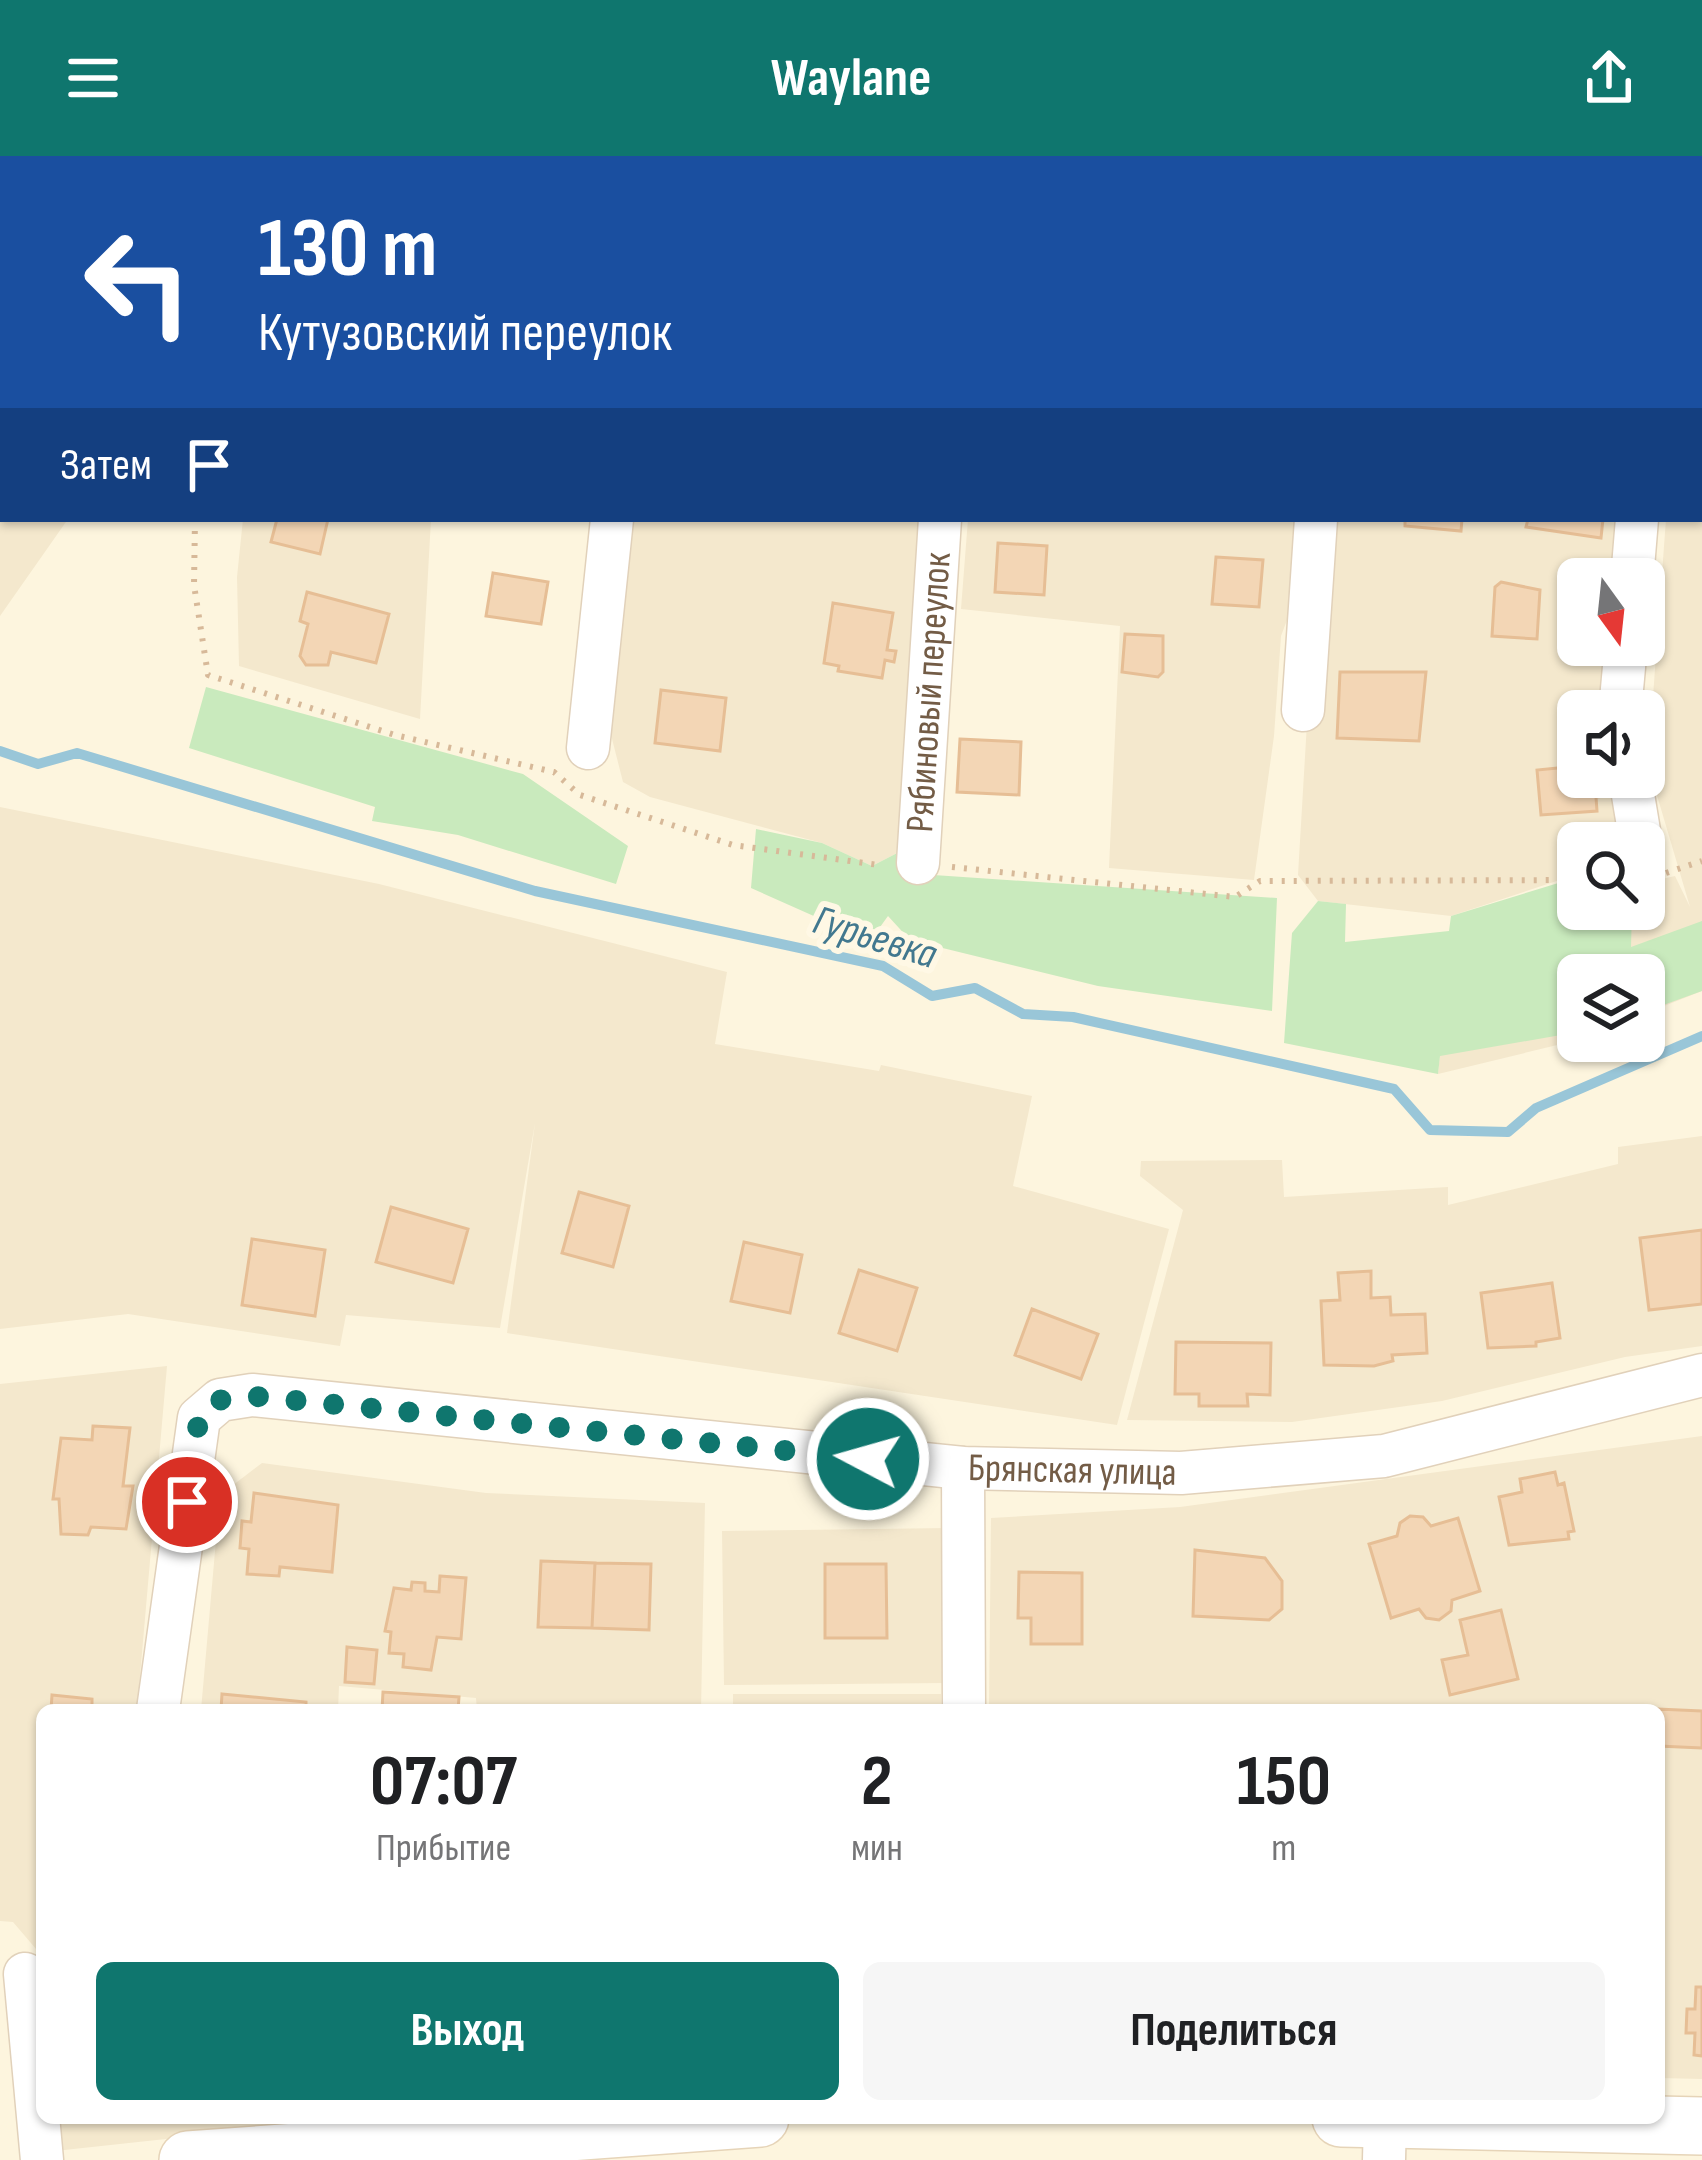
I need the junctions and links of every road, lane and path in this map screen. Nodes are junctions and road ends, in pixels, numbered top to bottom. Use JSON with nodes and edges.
{"nodes":[{"id":1,"x":195,"y":522,"type":"edge"},
{"id":2,"x":612,"y":522,"type":"edge"},
{"id":3,"x":940,"y":522,"type":"edge"},
{"id":4,"x":1316,"y":522,"type":"edge"},
{"id":5,"x":1637,"y":522,"type":"edge"},
{"id":6,"x":1634,"y":558,"type":"edge"},
{"id":7,"x":1303,"y":710,"type":"dead end"},
{"id":8,"x":589,"y":748,"type":"dead end"},
{"id":9,"x":1702,"y":861,"type":"edge"},
{"id":10,"x":1665,"y":862,"type":"edge"},
{"id":11,"x":918,"y":863,"type":"junction"},
{"id":12,"x":1557,"y":880,"type":"edge"},
{"id":13,"x":1702,"y":1375,"type":"edge"},
{"id":14,"x":963,"y":1468,"type":"junction"},
{"id":15,"x":159,"y":1704,"type":"edge"},
{"id":16,"x":964,"y":1704,"type":"edge"},
{"id":17,"x":22,"y":1966,"type":"edge"},
{"id":18,"x":36,"y":2102,"type":"edge"},
{"id":19,"x":38,"y":2124,"type":"edge"},
{"id":20,"x":678,"y":2124,"type":"edge"},
{"id":21,"x":1702,"y":2126,"type":"edge"},
{"id":22,"x":1373,"y":2129,"type":"edge"},
{"id":23,"x":42,"y":2160,"type":"edge"},
{"id":24,"x":188,"y":2160,"type":"edge"}],
"edges":[{"from":1,"to":11,"type":"path"},
{"from":2,"to":8,"type":"street"},
{"from":3,"to":11,"type":"street","name":"Рябиновый переулок"},
{"from":4,"to":7,"type":"street"},
{"from":5,"to":6,"type":"street"},
{"from":9,"to":10,"type":"path"},
{"from":11,"to":12,"type":"path"},
{"from":13,"to":14,"type":"street","name":"Брянская улица"},
{"from":14,"to":15,"type":"street","name":"Брянская улица"},
{"from":14,"to":16,"type":"street"},
{"from":17,"to":18,"type":"street"},
{"from":19,"to":23,"type":"street"},
{"from":20,"to":24,"type":"street"},
{"from":21,"to":22,"type":"street"}]}
